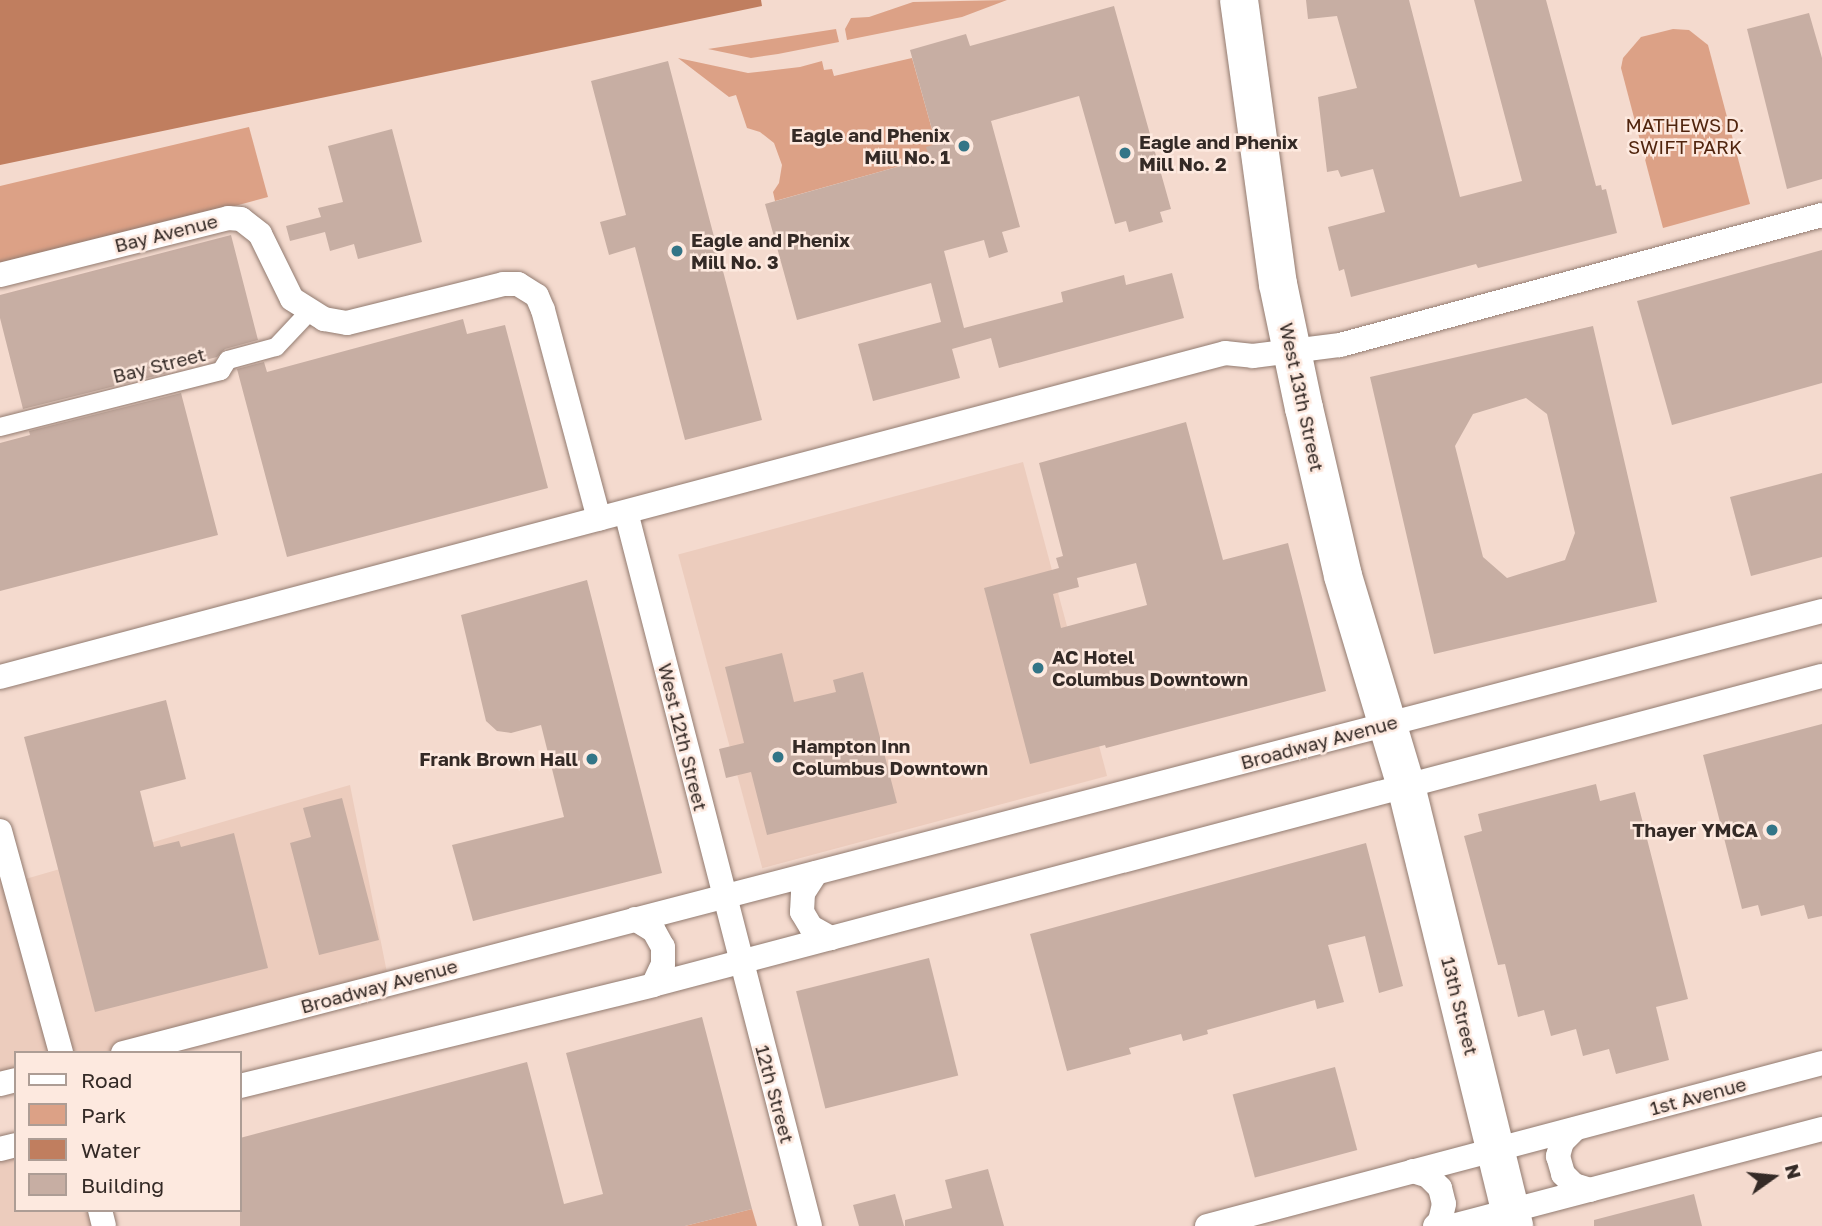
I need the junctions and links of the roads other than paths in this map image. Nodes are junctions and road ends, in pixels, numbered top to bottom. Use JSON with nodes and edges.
{"nodes":[{"id":1,"x":1239,"y":0,"type":"edge"},
{"id":2,"x":1822,"y":215,"type":"edge"},
{"id":3,"x":0,"y":275,"type":"edge"},
{"id":4,"x":309,"y":312,"type":"junction"},
{"id":5,"x":0,"y":427,"type":"edge"},
{"id":6,"x":626,"y":512,"type":"junction"},
{"id":7,"x":599,"y":519,"type":"junction"},
{"id":8,"x":1822,"y":611,"type":"edge"},
{"id":9,"x":1822,"y":676,"type":"edge"},
{"id":10,"x":0,"y":677,"type":"edge"},
{"id":11,"x":1387,"y":723,"type":"junction"},
{"id":12,"x":1406,"y":786,"type":"junction"},
{"id":13,"x":0,"y":831,"type":"edge"},
{"id":14,"x":816,"y":873,"type":"junction"},
{"id":15,"x":723,"y":897,"type":"junction"},
{"id":16,"x":635,"y":919,"type":"junction"},
{"id":17,"x":831,"y":938,"type":"junction"},
{"id":18,"x":740,"y":963,"type":"junction"},
{"id":19,"x":653,"y":985,"type":"junction"},
{"id":20,"x":60,"y":1051,"type":"edge"},
{"id":21,"x":131,"y":1051,"type":"edge"},
{"id":22,"x":1822,"y":1063,"type":"edge"},
{"id":23,"x":242,"y":1086,"type":"edge"},
{"id":24,"x":1575,"y":1129,"type":"junction"},
{"id":25,"x":1822,"y":1129,"type":"edge"},
{"id":26,"x":1495,"y":1150,"type":"junction"},
{"id":27,"x":1413,"y":1171,"type":"junction"},
{"id":28,"x":1590,"y":1190,"type":"junction"},
{"id":29,"x":1512,"y":1218,"type":"edge"},
{"id":30,"x":810,"y":1226,"type":"edge"},
{"id":31,"x":1206,"y":1226,"type":"edge"},
{"id":32,"x":1435,"y":1226,"type":"edge"},
{"id":33,"x":1452,"y":1226,"type":"edge"}],
"edges":[{"from":1,"to":11,"type":"main road","name":"West 13th Street"},
{"from":2,"to":6,"type":"street"},
{"from":3,"to":4,"type":"street","name":"Bay Avenue"},
{"from":4,"to":5,"type":"street","name":"Bay Street"},
{"from":4,"to":7,"type":"street","name":"Bay Avenue"},
{"from":6,"to":7,"type":"street"},
{"from":6,"to":15,"type":"street","name":"West 12th Street"},
{"from":7,"to":10,"type":"street"},
{"from":8,"to":11,"type":"street","name":"Broadway Avenue"},
{"from":9,"to":12,"type":"street"},
{"from":11,"to":12,"type":"main road","name":"West 13th Street"},
{"from":11,"to":14,"type":"street","name":"Broadway Avenue"},
{"from":12,"to":17,"type":"street"},
{"from":12,"to":26,"type":"main road","name":"13th Street"},
{"from":13,"to":20,"type":"street"},
{"from":14,"to":15,"type":"street","name":"Broadway Avenue"},
{"from":14,"to":17,"type":"street"},
{"from":15,"to":16,"type":"street","name":"Broadway Avenue"},
{"from":15,"to":18,"type":"street","name":"West 12th Street"},
{"from":16,"to":19,"type":"street"},
{"from":16,"to":21,"type":"street","name":"Broadway Avenue"},
{"from":17,"to":18,"type":"street"},
{"from":18,"to":19,"type":"street"},
{"from":18,"to":30,"type":"street","name":"12th Street"},
{"from":19,"to":23,"type":"street"},
{"from":22,"to":24,"type":"street","name":"1st Avenue"},
{"from":24,"to":26,"type":"street","name":"1st Avenue"},
{"from":24,"to":28,"type":"street"},
{"from":25,"to":28,"type":"street"},
{"from":26,"to":27,"type":"street","name":"1st Avenue"},
{"from":26,"to":29,"type":"main road","name":"13th Street"},
{"from":27,"to":31,"type":"street","name":"1st Avenue"},
{"from":27,"to":32,"type":"street"},
{"from":28,"to":29,"type":"street"},
{"from":29,"to":33,"type":"street"}]}
